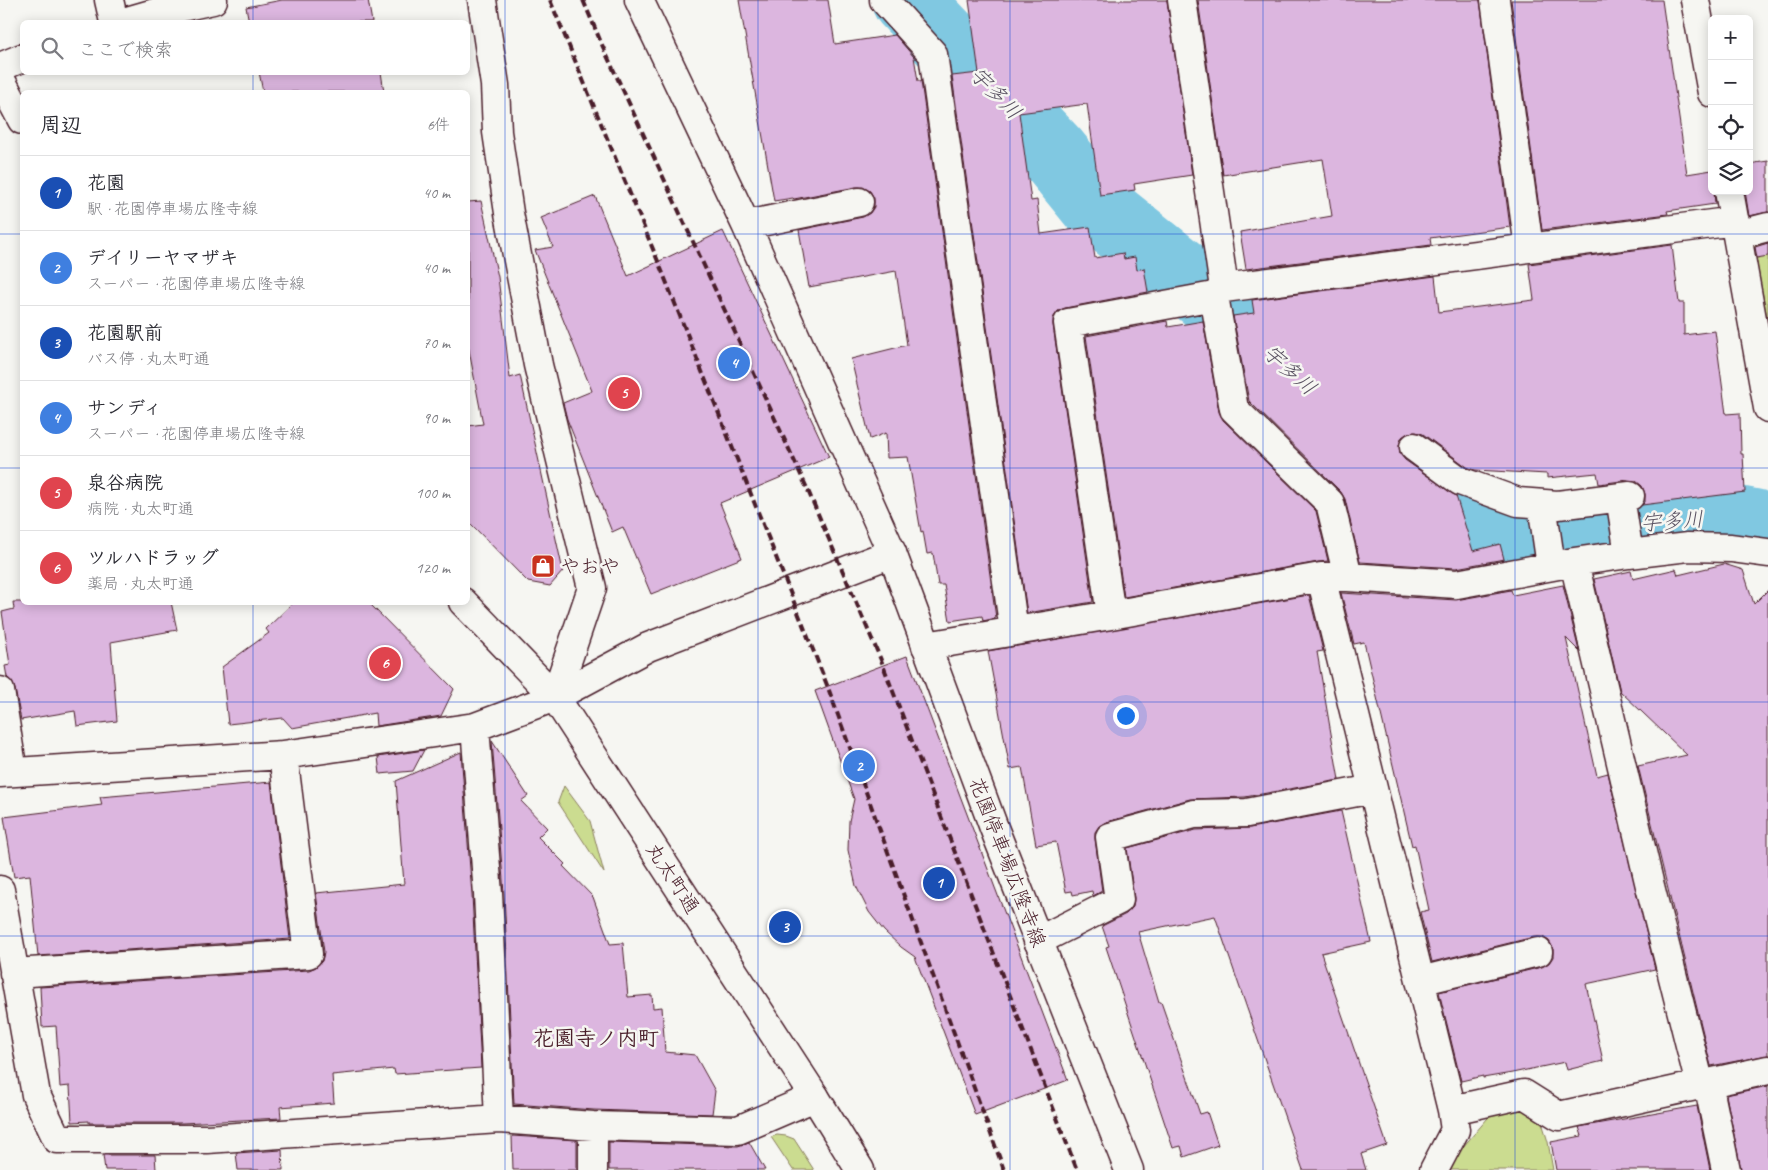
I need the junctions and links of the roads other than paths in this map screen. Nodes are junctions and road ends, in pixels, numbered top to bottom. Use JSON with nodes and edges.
{"nodes":[{"id":1,"x":109,"y":0,"type":"edge"},
{"id":2,"x":213,"y":0,"type":"edge"},
{"id":3,"x":482,"y":0,"type":"edge"},
{"id":4,"x":639,"y":0,"type":"edge"},
{"id":5,"x":884,"y":0,"type":"edge"},
{"id":6,"x":1182,"y":0,"type":"edge"},
{"id":7,"x":1495,"y":0,"type":"edge"},
{"id":8,"x":1695,"y":0,"type":"edge"},
{"id":9,"x":114,"y":20,"type":"edge"},
{"id":10,"x":131,"y":20,"type":"edge"},
{"id":11,"x":20,"y":59,"type":"edge"},
{"id":12,"x":0,"y":68,"type":"edge"},
{"id":13,"x":1708,"y":71,"type":"edge"},
{"id":14,"x":0,"y":78,"type":"edge"},
{"id":15,"x":20,"y":116,"type":"edge"},
{"id":16,"x":1730,"y":195,"type":"edge"},
{"id":17,"x":859,"y":202,"type":"dead end"},
{"id":18,"x":746,"y":225,"type":"junction"},
{"id":19,"x":1736,"y":228,"type":"junction"},
{"id":20,"x":1768,"y":228,"type":"edge"},
{"id":21,"x":1529,"y":248,"type":"junction"},
{"id":22,"x":1219,"y":292,"type":"junction"},
{"id":23,"x":1768,"y":408,"type":"edge"},
{"id":24,"x":1414,"y":447,"type":"dead end"},
{"id":25,"x":1543,"y":510,"type":"junction"},
{"id":26,"x":1628,"y":545,"type":"junction"},
{"id":27,"x":892,"y":553,"type":"junction"},
{"id":28,"x":1768,"y":553,"type":"edge"},
{"id":29,"x":1558,"y":557,"type":"junction"},
{"id":30,"x":1321,"y":577,"type":"junction"},
{"id":31,"x":1348,"y":577,"type":"junction"},
{"id":32,"x":466,"y":605,"type":"edge"},
{"id":33,"x":1110,"y":615,"type":"junction"},
{"id":34,"x":1014,"y":631,"type":"junction"},
{"id":35,"x":926,"y":646,"type":"junction"},
{"id":36,"x":0,"y":691,"type":"edge"},
{"id":37,"x":555,"y":696,"type":"junction"},
{"id":38,"x":475,"y":727,"type":"junction"},
{"id":39,"x":283,"y":755,"type":"junction"},
{"id":40,"x":6,"y":772,"type":"edge"},
{"id":41,"x":1373,"y":789,"type":"junction"},
{"id":42,"x":0,"y":890,"type":"edge"},
{"id":43,"x":1038,"y":941,"type":"junction"},
{"id":44,"x":1538,"y":952,"type":"dead end"},
{"id":45,"x":14,"y":973,"type":"junction"},
{"id":46,"x":1420,"y":981,"type":"junction"},
{"id":47,"x":1768,"y":1070,"type":"edge"},
{"id":48,"x":1704,"y":1084,"type":"junction"},
{"id":49,"x":815,"y":1097,"type":"junction"},
{"id":50,"x":1452,"y":1110,"type":"junction"},
{"id":51,"x":499,"y":1119,"type":"junction"},
{"id":52,"x":593,"y":1126,"type":"junction"},
{"id":53,"x":594,"y":1170,"type":"edge"},
{"id":54,"x":860,"y":1170,"type":"edge"},
{"id":55,"x":1129,"y":1170,"type":"edge"},
{"id":56,"x":1434,"y":1170,"type":"edge"},
{"id":57,"x":1726,"y":1170,"type":"edge"}],
"edges":[{"from":1,"to":9,"type":"street"},
{"from":2,"to":10,"type":"street"},
{"from":3,"to":37,"type":"street"},
{"from":4,"to":18,"type":"street","name":"花園停車場広隆寺線"},
{"from":5,"to":34,"type":"street"},
{"from":6,"to":22,"type":"street"},
{"from":7,"to":21,"type":"street"},
{"from":8,"to":13,"type":"street"},
{"from":11,"to":12,"type":"street"},
{"from":14,"to":15,"type":"street"},
{"from":16,"to":19,"type":"street"},
{"from":17,"to":18,"type":"street"},
{"from":18,"to":27,"type":"street","name":"花園停車場広隆寺線"},
{"from":19,"to":20,"type":"street"},
{"from":19,"to":21,"type":"street"},
{"from":19,"to":23,"type":"street"},
{"from":21,"to":22,"type":"street"},
{"from":22,"to":31,"type":"street"},
{"from":22,"to":33,"type":"street"},
{"from":24,"to":25,"type":"street"},
{"from":25,"to":26,"type":"street"},
{"from":25,"to":29,"type":"street"},
{"from":26,"to":28,"type":"street"},
{"from":26,"to":29,"type":"street"},
{"from":27,"to":35,"type":"street","name":"花園停車場広隆寺線"},
{"from":27,"to":37,"type":"street"},
{"from":29,"to":31,"type":"street"},
{"from":29,"to":48,"type":"street"},
{"from":30,"to":31,"type":"street"},
{"from":30,"to":33,"type":"street"},
{"from":30,"to":41,"type":"street"},
{"from":32,"to":37,"type":"street","name":"丸太町通"},
{"from":33,"to":34,"type":"street"},
{"from":34,"to":35,"type":"street"},
{"from":35,"to":43,"type":"street","name":"花園停車場広隆寺線"},
{"from":36,"to":40,"type":"street"},
{"from":37,"to":38,"type":"street"},
{"from":37,"to":49,"type":"street","name":"丸太町通"},
{"from":38,"to":39,"type":"street"},
{"from":38,"to":51,"type":"street"},
{"from":39,"to":40,"type":"street"},
{"from":39,"to":45,"type":"street"},
{"from":41,"to":43,"type":"street"},
{"from":41,"to":46,"type":"street"},
{"from":42,"to":45,"type":"street"},
{"from":43,"to":55,"type":"street","name":"花園停車場広隆寺線"},
{"from":44,"to":46,"type":"street"},
{"from":45,"to":51,"type":"street"},
{"from":46,"to":50,"type":"street"},
{"from":47,"to":48,"type":"street"},
{"from":48,"to":50,"type":"street"},
{"from":48,"to":57,"type":"street"},
{"from":49,"to":52,"type":"street"},
{"from":49,"to":54,"type":"street","name":"丸太町通"},
{"from":50,"to":56,"type":"street"},
{"from":51,"to":52,"type":"street"},
{"from":52,"to":53,"type":"street"}]}
